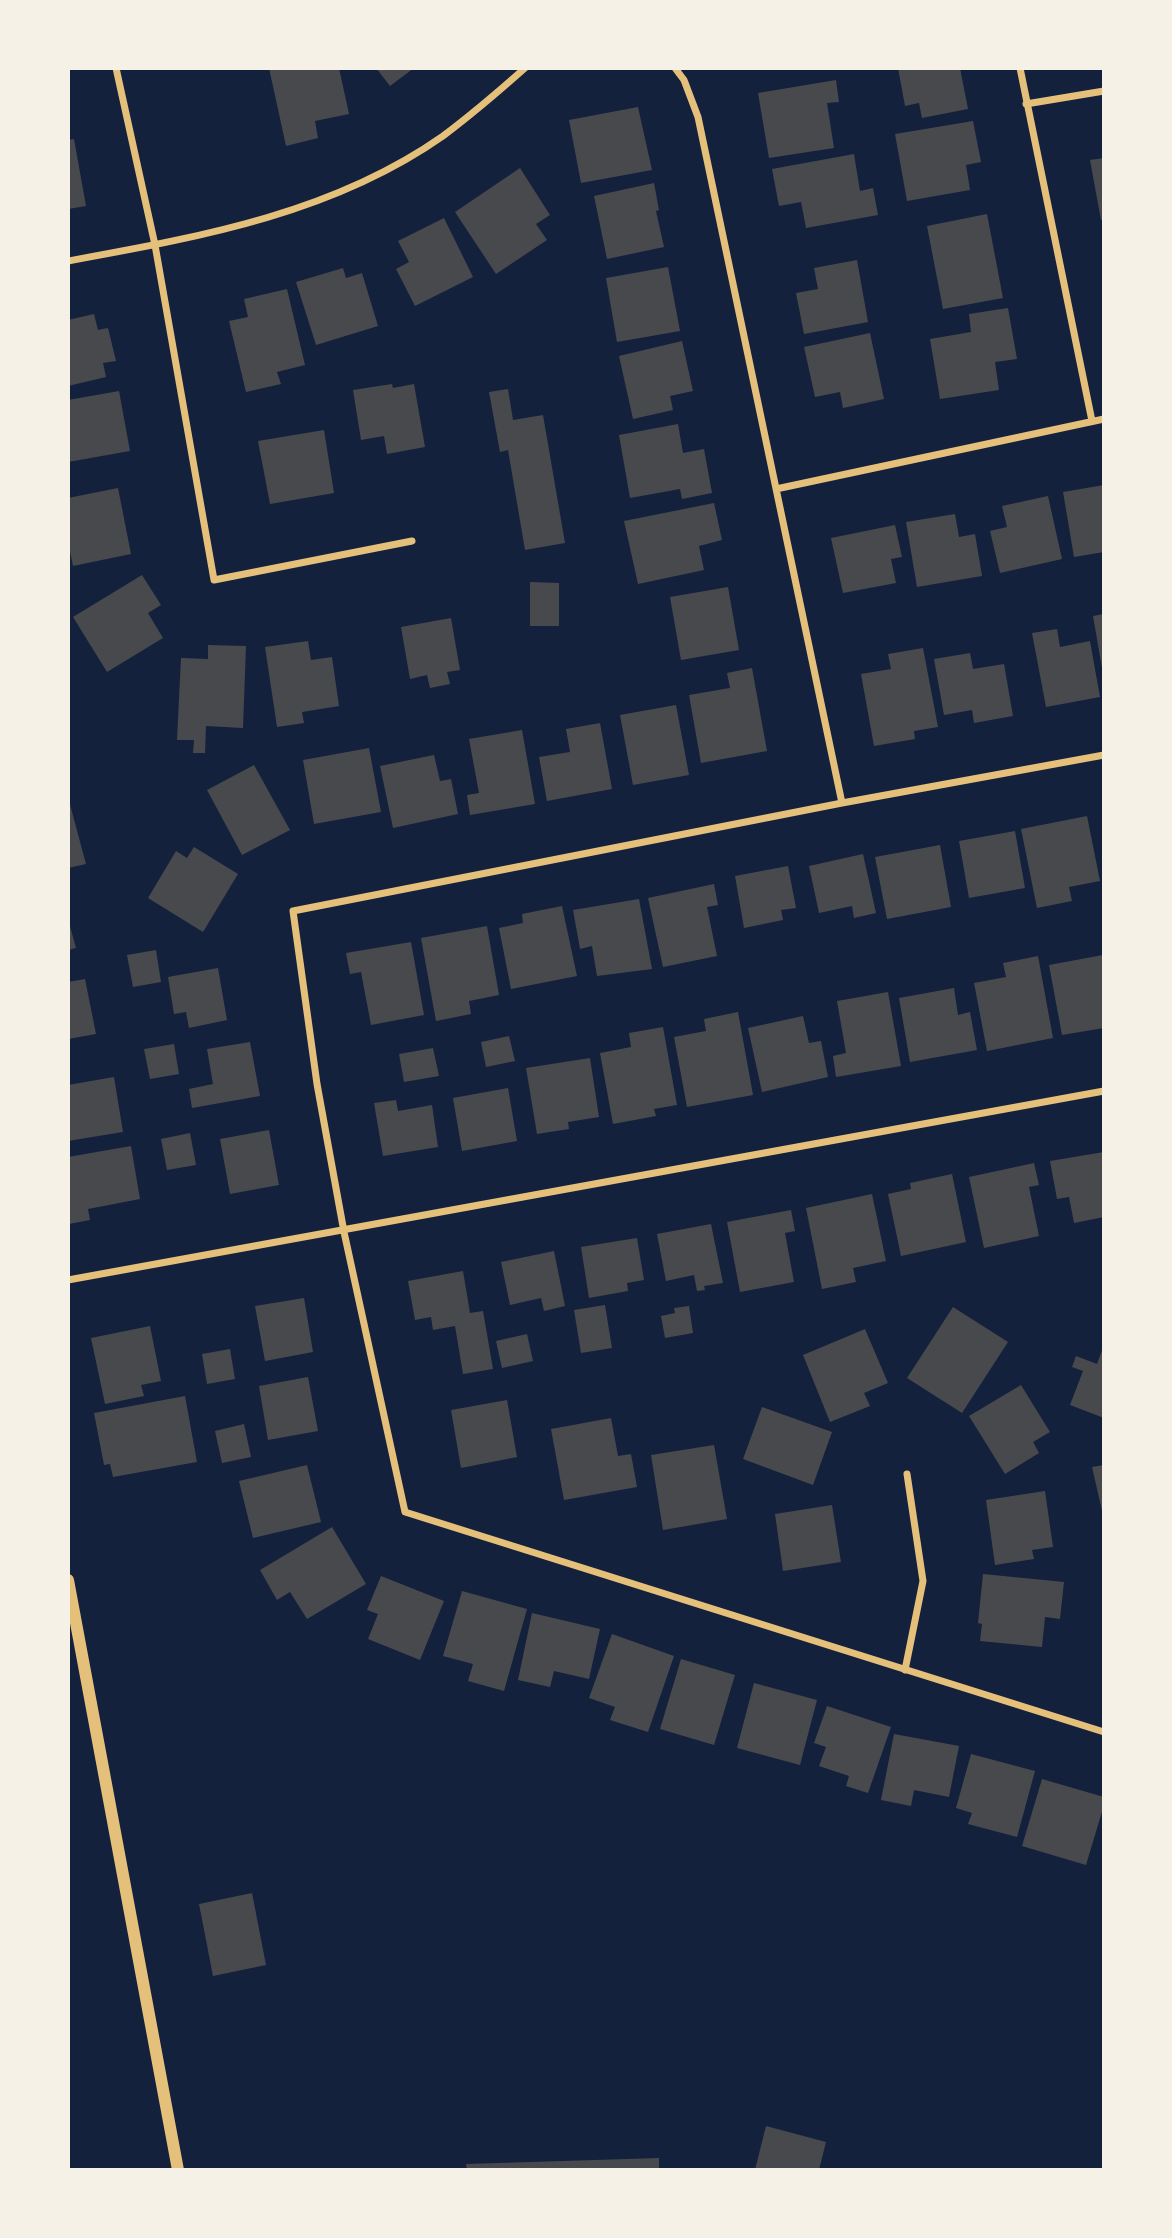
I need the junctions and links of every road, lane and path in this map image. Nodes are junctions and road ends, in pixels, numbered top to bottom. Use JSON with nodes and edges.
{"nodes":[{"id":1,"x":116,"y":68,"type":"edge"},
{"id":2,"x":524,"y":68,"type":"edge"},
{"id":3,"x":675,"y":68,"type":"edge"},
{"id":4,"x":1020,"y":68,"type":"edge"},
{"id":5,"x":1104,"y":90,"type":"edge"},
{"id":6,"x":1027,"y":104,"type":"junction"},
{"id":7,"x":155,"y":245,"type":"junction"},
{"id":8,"x":68,"y":261,"type":"edge"},
{"id":9,"x":1104,"y":419,"type":"edge"},
{"id":10,"x":1092,"y":421,"type":"junction"},
{"id":11,"x":776,"y":489,"type":"junction"},
{"id":12,"x":412,"y":541,"type":"dead end"},
{"id":13,"x":1104,"y":755,"type":"edge"},
{"id":14,"x":842,"y":803,"type":"junction"},
{"id":15,"x":1104,"y":1091,"type":"edge"},
{"id":16,"x":344,"y":1232,"type":"junction"},
{"id":17,"x":68,"y":1280,"type":"edge"},
{"id":18,"x":907,"y":1474,"type":"dead end"},
{"id":19,"x":68,"y":1580,"type":"edge"},
{"id":20,"x":905,"y":1671,"type":"junction"},
{"id":21,"x":1104,"y":1732,"type":"edge"},
{"id":22,"x":178,"y":2170,"type":"edge"}],
"edges":[{"from":1,"to":7,"type":"street"},
{"from":2,"to":7,"type":"street"},
{"from":3,"to":11,"type":"street"},
{"from":4,"to":6,"type":"street"},
{"from":5,"to":6,"type":"street"},
{"from":6,"to":10,"type":"street"},
{"from":7,"to":8,"type":"street"},
{"from":7,"to":12,"type":"street"},
{"from":9,"to":10,"type":"street"},
{"from":10,"to":11,"type":"street"},
{"from":11,"to":14,"type":"street"},
{"from":13,"to":14,"type":"street"},
{"from":14,"to":16,"type":"street"},
{"from":15,"to":16,"type":"street"},
{"from":16,"to":17,"type":"street"},
{"from":16,"to":20,"type":"street"},
{"from":18,"to":20,"type":"street"},
{"from":19,"to":22,"type":"street"},
{"from":20,"to":21,"type":"street"}]}
